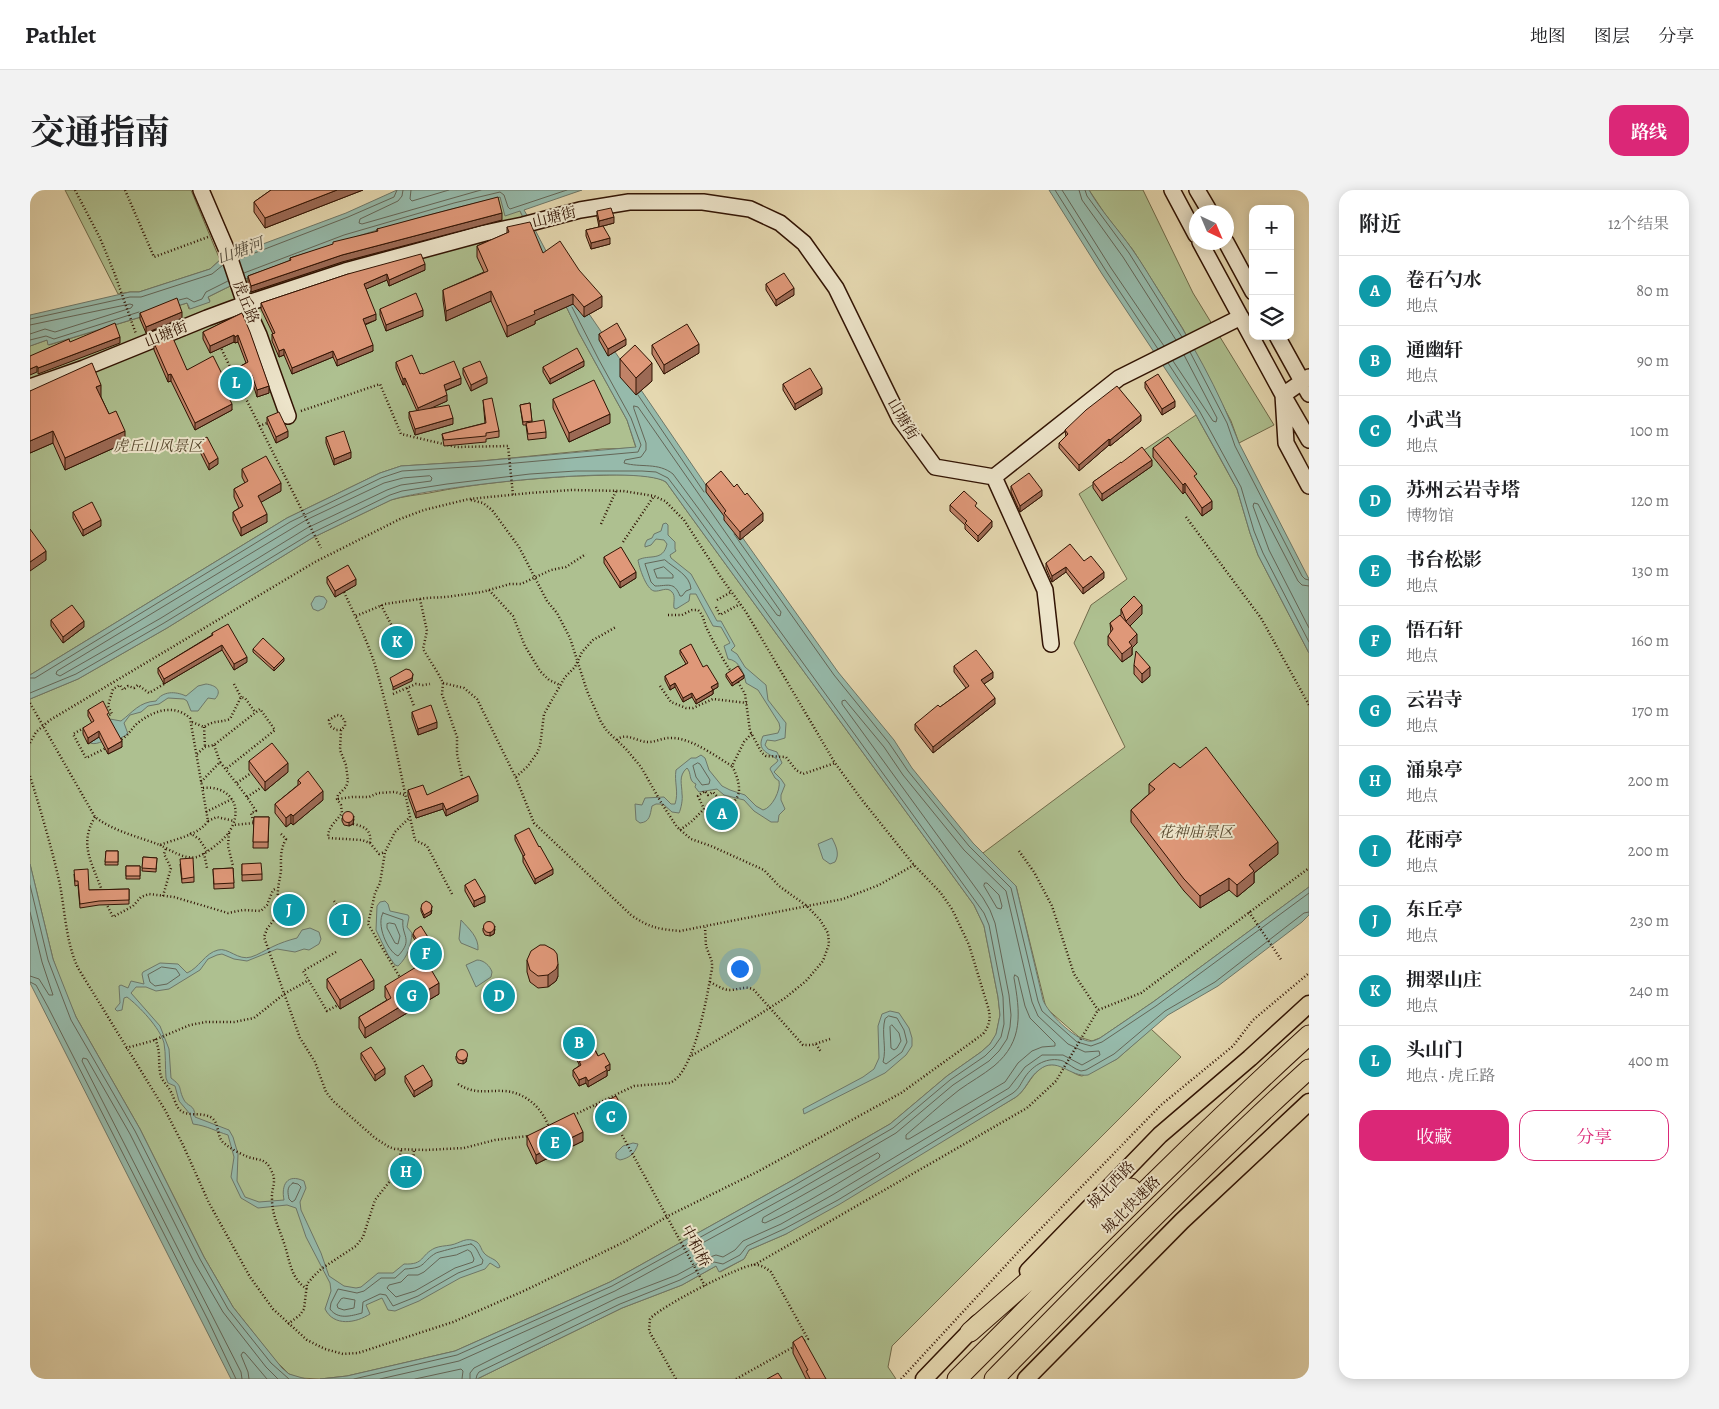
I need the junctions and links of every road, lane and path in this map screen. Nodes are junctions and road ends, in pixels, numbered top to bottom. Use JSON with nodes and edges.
{"nodes":[{"id":1,"x":75,"y":190,"type":"edge"},
{"id":2,"x":125,"y":190,"type":"edge"},
{"id":3,"x":201,"y":190,"type":"edge"},
{"id":4,"x":1172,"y":190,"type":"edge"},
{"id":5,"x":1197,"y":190,"type":"edge"},
{"id":6,"x":1206,"y":205,"type":"edge"},
{"id":7,"x":1189,"y":222,"type":"edge"},
{"id":8,"x":220,"y":233,"type":"junction"},
{"id":9,"x":1204,"y":250,"type":"edge"},
{"id":10,"x":1230,"y":250,"type":"edge"},
{"id":11,"x":1249,"y":285,"type":"edge"},
{"id":12,"x":245,"y":304,"type":"junction"},
{"id":13,"x":1241,"y":317,"type":"junction"},
{"id":14,"x":207,"y":318,"type":"junction"},
{"id":15,"x":1279,"y":340,"type":"edge"},
{"id":16,"x":139,"y":345,"type":"junction"},
{"id":17,"x":234,"y":374,"type":"edge"},
{"id":18,"x":238,"y":382,"type":"edge"},
{"id":19,"x":1307,"y":385,"type":"edge"},
{"id":20,"x":30,"y":387,"type":"edge"},
{"id":21,"x":1283,"y":395,"type":"junction"},
{"id":22,"x":288,"y":416,"type":"joint"},
{"id":23,"x":1309,"y":440,"type":"edge"},
{"id":24,"x":994,"y":477,"type":"junction"},
{"id":25,"x":1309,"y":486,"type":"edge"},
{"id":26,"x":616,"y":491,"type":"junction"},
{"id":27,"x":513,"y":495,"type":"junction"},
{"id":28,"x":654,"y":496,"type":"junction"},
{"id":29,"x":469,"y":499,"type":"junction"},
{"id":30,"x":1186,"y":517,"type":"dead end"},
{"id":31,"x":601,"y":524,"type":"dead end"},
{"id":32,"x":623,"y":542,"type":"dead end"},
{"id":33,"x":321,"y":548,"type":"dead end"},
{"id":34,"x":586,"y":554,"type":"dead end"},
{"id":35,"x":536,"y":577,"type":"junction"},
{"id":36,"x":489,"y":590,"type":"junction"},
{"id":37,"x":344,"y":592,"type":"edge"},
{"id":38,"x":731,"y":592,"type":"junction"},
{"id":39,"x":420,"y":599,"type":"junction"},
{"id":40,"x":717,"y":600,"type":"dead end"},
{"id":41,"x":740,"y":604,"type":"junction"},
{"id":42,"x":381,"y":605,"type":"junction"},
{"id":43,"x":716,"y":607,"type":"dead end"},
{"id":44,"x":668,"y":615,"type":"dead end"},
{"id":45,"x":355,"y":616,"type":"junction"},
{"id":46,"x":616,"y":627,"type":"dead end"},
{"id":47,"x":393,"y":628,"type":"dead end"},
{"id":48,"x":1051,"y":644,"type":"dead end"},
{"id":49,"x":578,"y":660,"type":"junction"},
{"id":50,"x":732,"y":673,"type":"edge"},
{"id":51,"x":738,"y":682,"type":"edge"},
{"id":52,"x":442,"y":683,"type":"junction"},
{"id":53,"x":164,"y":684,"type":"edge"},
{"id":54,"x":234,"y":684,"type":"dead end"},
{"id":55,"x":430,"y":684,"type":"dead end"},
{"id":56,"x":560,"y":685,"type":"junction"},
{"id":57,"x":660,"y":686,"type":"dead end"},
{"id":58,"x":407,"y":688,"type":"junction"},
{"id":59,"x":393,"y":694,"type":"dead end"},
{"id":60,"x":241,"y":696,"type":"junction"},
{"id":61,"x":747,"y":702,"type":"junction"},
{"id":62,"x":30,"y":703,"type":"edge"},
{"id":63,"x":1309,"y":704,"type":"edge"},
{"id":64,"x":414,"y":706,"type":"dead end"},
{"id":65,"x":255,"y":712,"type":"junction"},
{"id":66,"x":100,"y":720,"type":"edge"},
{"id":67,"x":192,"y":722,"type":"junction"},
{"id":68,"x":43,"y":725,"type":"junction"},
{"id":69,"x":86,"y":727,"type":"edge"},
{"id":70,"x":204,"y":727,"type":"junction"},
{"id":71,"x":341,"y":730,"type":"junction"},
{"id":72,"x":752,"y":733,"type":"junction"},
{"id":73,"x":617,"y":740,"type":"junction"},
{"id":74,"x":30,"y":742,"type":"edge"},
{"id":75,"x":214,"y":745,"type":"junction"},
{"id":76,"x":205,"y":748,"type":"junction"},
{"id":77,"x":197,"y":754,"type":"junction"},
{"id":78,"x":220,"y":762,"type":"junction"},
{"id":79,"x":835,"y":763,"type":"junction"},
{"id":80,"x":732,"y":766,"type":"junction"},
{"id":81,"x":226,"y":769,"type":"junction"},
{"id":82,"x":251,"y":773,"type":"edge"},
{"id":83,"x":30,"y":776,"type":"edge"},
{"id":84,"x":516,"y":778,"type":"junction"},
{"id":85,"x":202,"y":782,"type":"junction"},
{"id":86,"x":237,"y":784,"type":"junction"},
{"id":87,"x":463,"y":785,"type":"edge"},
{"id":88,"x":262,"y":787,"type":"edge"},
{"id":89,"x":202,"y":788,"type":"junction"},
{"id":90,"x":405,"y":794,"type":"junction"},
{"id":91,"x":248,"y":797,"type":"junction"},
{"id":92,"x":232,"y":799,"type":"junction"},
{"id":93,"x":337,"y":800,"type":"junction"},
{"id":94,"x":206,"y":812,"type":"junction"},
{"id":95,"x":95,"y":817,"type":"junction"},
{"id":96,"x":410,"y":817,"type":"junction"},
{"id":97,"x":208,"y":821,"type":"junction"},
{"id":98,"x":234,"y":821,"type":"junction"},
{"id":99,"x":352,"y":824,"type":"edge"},
{"id":100,"x":233,"y":825,"type":"junction"},
{"id":101,"x":680,"y":830,"type":"junction"},
{"id":102,"x":229,"y":832,"type":"junction"},
{"id":103,"x":190,"y":834,"type":"junction"},
{"id":104,"x":281,"y":834,"type":"dead end"},
{"id":105,"x":370,"y":843,"type":"junction"},
{"id":106,"x":160,"y":845,"type":"junction"},
{"id":107,"x":166,"y":848,"type":"junction"},
{"id":108,"x":1019,"y":851,"type":"dead end"},
{"id":109,"x":206,"y":852,"type":"junction"},
{"id":110,"x":385,"y":852,"type":"junction"},
{"id":111,"x":914,"y":864,"type":"junction"},
{"id":112,"x":233,"y":866,"type":"edge"},
{"id":113,"x":207,"y":868,"type":"dead end"},
{"id":114,"x":1309,"y":868,"type":"edge"},
{"id":115,"x":278,"y":888,"type":"junction"},
{"id":116,"x":102,"y":893,"type":"edge"},
{"id":117,"x":452,"y":894,"type":"dead end"},
{"id":118,"x":163,"y":896,"type":"junction"},
{"id":119,"x":104,"y":900,"type":"edge"},
{"id":120,"x":334,"y":901,"type":"dead end"},
{"id":121,"x":807,"y":906,"type":"junction"},
{"id":122,"x":1249,"y":912,"type":"junction"},
{"id":123,"x":706,"y":927,"type":"junction"},
{"id":124,"x":358,"y":932,"type":"dead end"},
{"id":125,"x":336,"y":952,"type":"dead end"},
{"id":126,"x":1282,"y":961,"type":"dead end"},
{"id":127,"x":1309,"y":974,"type":"edge"},
{"id":128,"x":308,"y":980,"type":"junction"},
{"id":129,"x":401,"y":980,"type":"edge"},
{"id":130,"x":709,"y":982,"type":"junction"},
{"id":131,"x":284,"y":994,"type":"junction"},
{"id":132,"x":1309,"y":1004,"type":"edge"},
{"id":133,"x":338,"y":1005,"type":"edge"},
{"id":134,"x":770,"y":1008,"type":"junction"},
{"id":135,"x":1098,"y":1010,"type":"junction"},
{"id":136,"x":1309,"y":1035,"type":"edge"},
{"id":137,"x":155,"y":1039,"type":"junction"},
{"id":138,"x":830,"y":1039,"type":"dead end"},
{"id":139,"x":816,"y":1044,"type":"junction"},
{"id":140,"x":126,"y":1048,"type":"junction"},
{"id":141,"x":822,"y":1052,"type":"dead end"},
{"id":142,"x":690,"y":1056,"type":"junction"},
{"id":143,"x":1309,"y":1069,"type":"edge"},
{"id":144,"x":458,"y":1084,"type":"dead end"},
{"id":145,"x":1246,"y":1093,"type":"junction"},
{"id":146,"x":1309,"y":1102,"type":"edge"},
{"id":147,"x":573,"y":1116,"type":"edge"},
{"id":148,"x":557,"y":1124,"type":"edge"},
{"id":149,"x":549,"y":1127,"type":"junction"},
{"id":150,"x":543,"y":1131,"type":"edge"},
{"id":151,"x":622,"y":1135,"type":"dead end"},
{"id":152,"x":532,"y":1136,"type":"edge"},
{"id":153,"x":401,"y":1150,"type":"junction"},
{"id":154,"x":414,"y":1150,"type":"junction"},
{"id":155,"x":409,"y":1168,"type":"edge"},
{"id":156,"x":668,"y":1216,"type":"junction"},
{"id":157,"x":754,"y":1265,"type":"junction"},
{"id":158,"x":704,"y":1284,"type":"junction"},
{"id":159,"x":307,"y":1289,"type":"junction"},
{"id":160,"x":288,"y":1324,"type":"junction"},
{"id":161,"x":970,"y":1332,"type":"junction"},
{"id":162,"x":746,"y":1373,"type":"junction"},
{"id":163,"x":676,"y":1379,"type":"edge"},
{"id":164,"x":736,"y":1379,"type":"edge"},
{"id":165,"x":749,"y":1379,"type":"edge"},
{"id":166,"x":901,"y":1379,"type":"edge"},
{"id":167,"x":924,"y":1379,"type":"edge"},
{"id":168,"x":957,"y":1379,"type":"edge"},
{"id":169,"x":994,"y":1379,"type":"edge"},
{"id":170,"x":1026,"y":1379,"type":"edge"}],
"edges":[{"from":1,"to":16,"type":"path"},
{"from":2,"to":8,"type":"path"},
{"from":3,"to":8,"type":"street","name":"虎丘路"},
{"from":4,"to":7,"type":"street"},
{"from":5,"to":6,"type":"street"},
{"from":8,"to":12,"type":"street","name":"虎丘路"},
{"from":9,"to":13,"type":"street"},
{"from":10,"to":11,"type":"street"},
{"from":12,"to":14,"type":"street","name":"山塘街"},
{"from":12,"to":22,"type":"street","name":"虎丘路"},
{"from":12,"to":24,"type":"street","name":"山塘街"},
{"from":13,"to":21,"type":"street"},
{"from":13,"to":24,"type":"street"},
{"from":14,"to":16,"type":"street","name":"山塘街"},
{"from":14,"to":17,"type":"path"},
{"from":15,"to":19,"type":"street"},
{"from":16,"to":20,"type":"street","name":"山塘街"},
{"from":18,"to":33,"type":"path"},
{"from":19,"to":21,"type":"street"},
{"from":21,"to":23,"type":"street"},
{"from":21,"to":25,"type":"street"},
{"from":22,"to":27,"type":"path"},
{"from":24,"to":48,"type":"street"},
{"from":26,"to":27,"type":"path"},
{"from":26,"to":28,"type":"path"},
{"from":26,"to":31,"type":"path"},
{"from":27,"to":29,"type":"path"},
{"from":28,"to":32,"type":"path"},
{"from":28,"to":38,"type":"path"},
{"from":29,"to":35,"type":"path"},
{"from":29,"to":68,"type":"path"},
{"from":30,"to":63,"type":"path"},
{"from":34,"to":35,"type":"path"},
{"from":35,"to":36,"type":"path"},
{"from":35,"to":49,"type":"path"},
{"from":36,"to":39,"type":"path"},
{"from":36,"to":56,"type":"path"},
{"from":37,"to":45,"type":"path"},
{"from":38,"to":40,"type":"path"},
{"from":38,"to":41,"type":"path"},
{"from":39,"to":42,"type":"path"},
{"from":39,"to":52,"type":"path"},
{"from":41,"to":43,"type":"path"},
{"from":41,"to":79,"type":"path"},
{"from":42,"to":45,"type":"path"},
{"from":42,"to":47,"type":"path"},
{"from":44,"to":50,"type":"path"},
{"from":45,"to":90,"type":"path"},
{"from":46,"to":49,"type":"path"},
{"from":49,"to":56,"type":"path"},
{"from":49,"to":73,"type":"path"},
{"from":51,"to":61,"type":"path"},
{"from":52,"to":84,"type":"path"},
{"from":52,"to":87,"type":"path"},
{"from":53,"to":66,"type":"path"},
{"from":54,"to":60,"type":"path"},
{"from":55,"to":58,"type":"path"},
{"from":56,"to":84,"type":"path"},
{"from":57,"to":61,"type":"path"},
{"from":58,"to":59,"type":"path"},
{"from":58,"to":64,"type":"path"},
{"from":60,"to":65,"type":"path"},
{"from":60,"to":70,"type":"path"},
{"from":61,"to":72,"type":"path"},
{"from":62,"to":68,"type":"path"},
{"from":65,"to":75,"type":"path"},
{"from":65,"to":81,"type":"path"},
{"from":67,"to":69,"type":"path"},
{"from":67,"to":70,"type":"path"},
{"from":67,"to":77,"type":"path"},
{"from":68,"to":74,"type":"path"},
{"from":68,"to":95,"type":"path"},
{"from":70,"to":76,"type":"path"},
{"from":71,"to":71,"type":"path"},
{"from":71,"to":93,"type":"path"},
{"from":72,"to":79,"type":"path"},
{"from":72,"to":80,"type":"path"},
{"from":73,"to":80,"type":"path"},
{"from":73,"to":101,"type":"path"},
{"from":75,"to":76,"type":"path"},
{"from":75,"to":78,"type":"path"},
{"from":76,"to":77,"type":"path"},
{"from":77,"to":85,"type":"path"},
{"from":78,"to":81,"type":"path"},
{"from":78,"to":85,"type":"path"},
{"from":79,"to":111,"type":"path"},
{"from":80,"to":101,"type":"path"},
{"from":81,"to":86,"type":"path"},
{"from":82,"to":86,"type":"path"},
{"from":83,"to":140,"type":"path"},
{"from":84,"to":123,"type":"path"},
{"from":85,"to":89,"type":"path"},
{"from":86,"to":91,"type":"path"},
{"from":88,"to":91,"type":"path"},
{"from":89,"to":92,"type":"path"},
{"from":89,"to":94,"type":"path"},
{"from":90,"to":93,"type":"path"},
{"from":90,"to":96,"type":"path"},
{"from":91,"to":100,"type":"path"},
{"from":92,"to":94,"type":"path"},
{"from":92,"to":98,"type":"path"},
{"from":93,"to":105,"type":"path"},
{"from":94,"to":97,"type":"path"},
{"from":95,"to":106,"type":"path"},
{"from":95,"to":116,"type":"path"},
{"from":96,"to":110,"type":"path"},
{"from":96,"to":117,"type":"path"},
{"from":97,"to":98,"type":"path"},
{"from":97,"to":103,"type":"path"},
{"from":98,"to":100,"type":"path"},
{"from":99,"to":105,"type":"path"},
{"from":100,"to":102,"type":"path"},
{"from":101,"to":121,"type":"path"},
{"from":102,"to":109,"type":"path"},
{"from":102,"to":112,"type":"path"},
{"from":103,"to":106,"type":"path"},
{"from":103,"to":109,"type":"path"},
{"from":104,"to":115,"type":"path"},
{"from":105,"to":110,"type":"path"},
{"from":106,"to":107,"type":"path"},
{"from":107,"to":109,"type":"path"},
{"from":107,"to":118,"type":"path"},
{"from":108,"to":135,"type":"path"},
{"from":109,"to":113,"type":"path"},
{"from":110,"to":129,"type":"path"},
{"from":111,"to":121,"type":"path"},
{"from":111,"to":156,"type":"path"},
{"from":114,"to":122,"type":"path"},
{"from":115,"to":118,"type":"path"},
{"from":115,"to":131,"type":"path"},
{"from":118,"to":119,"type":"path"},
{"from":120,"to":124,"type":"path"},
{"from":121,"to":123,"type":"path"},
{"from":121,"to":134,"type":"path"},
{"from":122,"to":126,"type":"path"},
{"from":122,"to":135,"type":"path"},
{"from":123,"to":130,"type":"path"},
{"from":125,"to":128,"type":"path"},
{"from":127,"to":166,"type":"path"},
{"from":128,"to":131,"type":"path"},
{"from":128,"to":133,"type":"path"},
{"from":130,"to":134,"type":"path"},
{"from":130,"to":142,"type":"path"},
{"from":131,"to":137,"type":"path"},
{"from":131,"to":153,"type":"path"},
{"from":132,"to":161,"type":"main road","name":"城北西路"},
{"from":134,"to":139,"type":"path"},
{"from":134,"to":142,"type":"path"},
{"from":135,"to":157,"type":"path"},
{"from":136,"to":145,"type":"highway","name":"城北快速路"},
{"from":137,"to":140,"type":"path"},
{"from":137,"to":159,"type":"path"},
{"from":138,"to":139,"type":"path"},
{"from":139,"to":141,"type":"path"},
{"from":140,"to":160,"type":"path"},
{"from":142,"to":147,"type":"path"},
{"from":143,"to":169,"type":"highway","name":"城北快速路"},
{"from":144,"to":149,"type":"path"},
{"from":145,"to":161,"type":"highway"},
{"from":145,"to":168,"type":"highway","name":"城北快速路"},
{"from":146,"to":170,"type":"main road"},
{"from":148,"to":149,"type":"path"},
{"from":149,"to":150,"type":"path"},
{"from":151,"to":156,"type":"path","name":"中和桥"},
{"from":152,"to":154,"type":"path"},
{"from":153,"to":154,"type":"path"},
{"from":153,"to":159,"type":"path"},
{"from":154,"to":155,"type":"path"},
{"from":156,"to":158,"type":"path","name":"中和桥"},
{"from":156,"to":160,"type":"path"},
{"from":157,"to":158,"type":"path"},
{"from":157,"to":162,"type":"path"},
{"from":158,"to":163,"type":"path"},
{"from":159,"to":160,"type":"path"},
{"from":161,"to":167,"type":"main road","name":"城北西路"},
{"from":162,"to":164,"type":"path"},
{"from":162,"to":165,"type":"path"}]}
